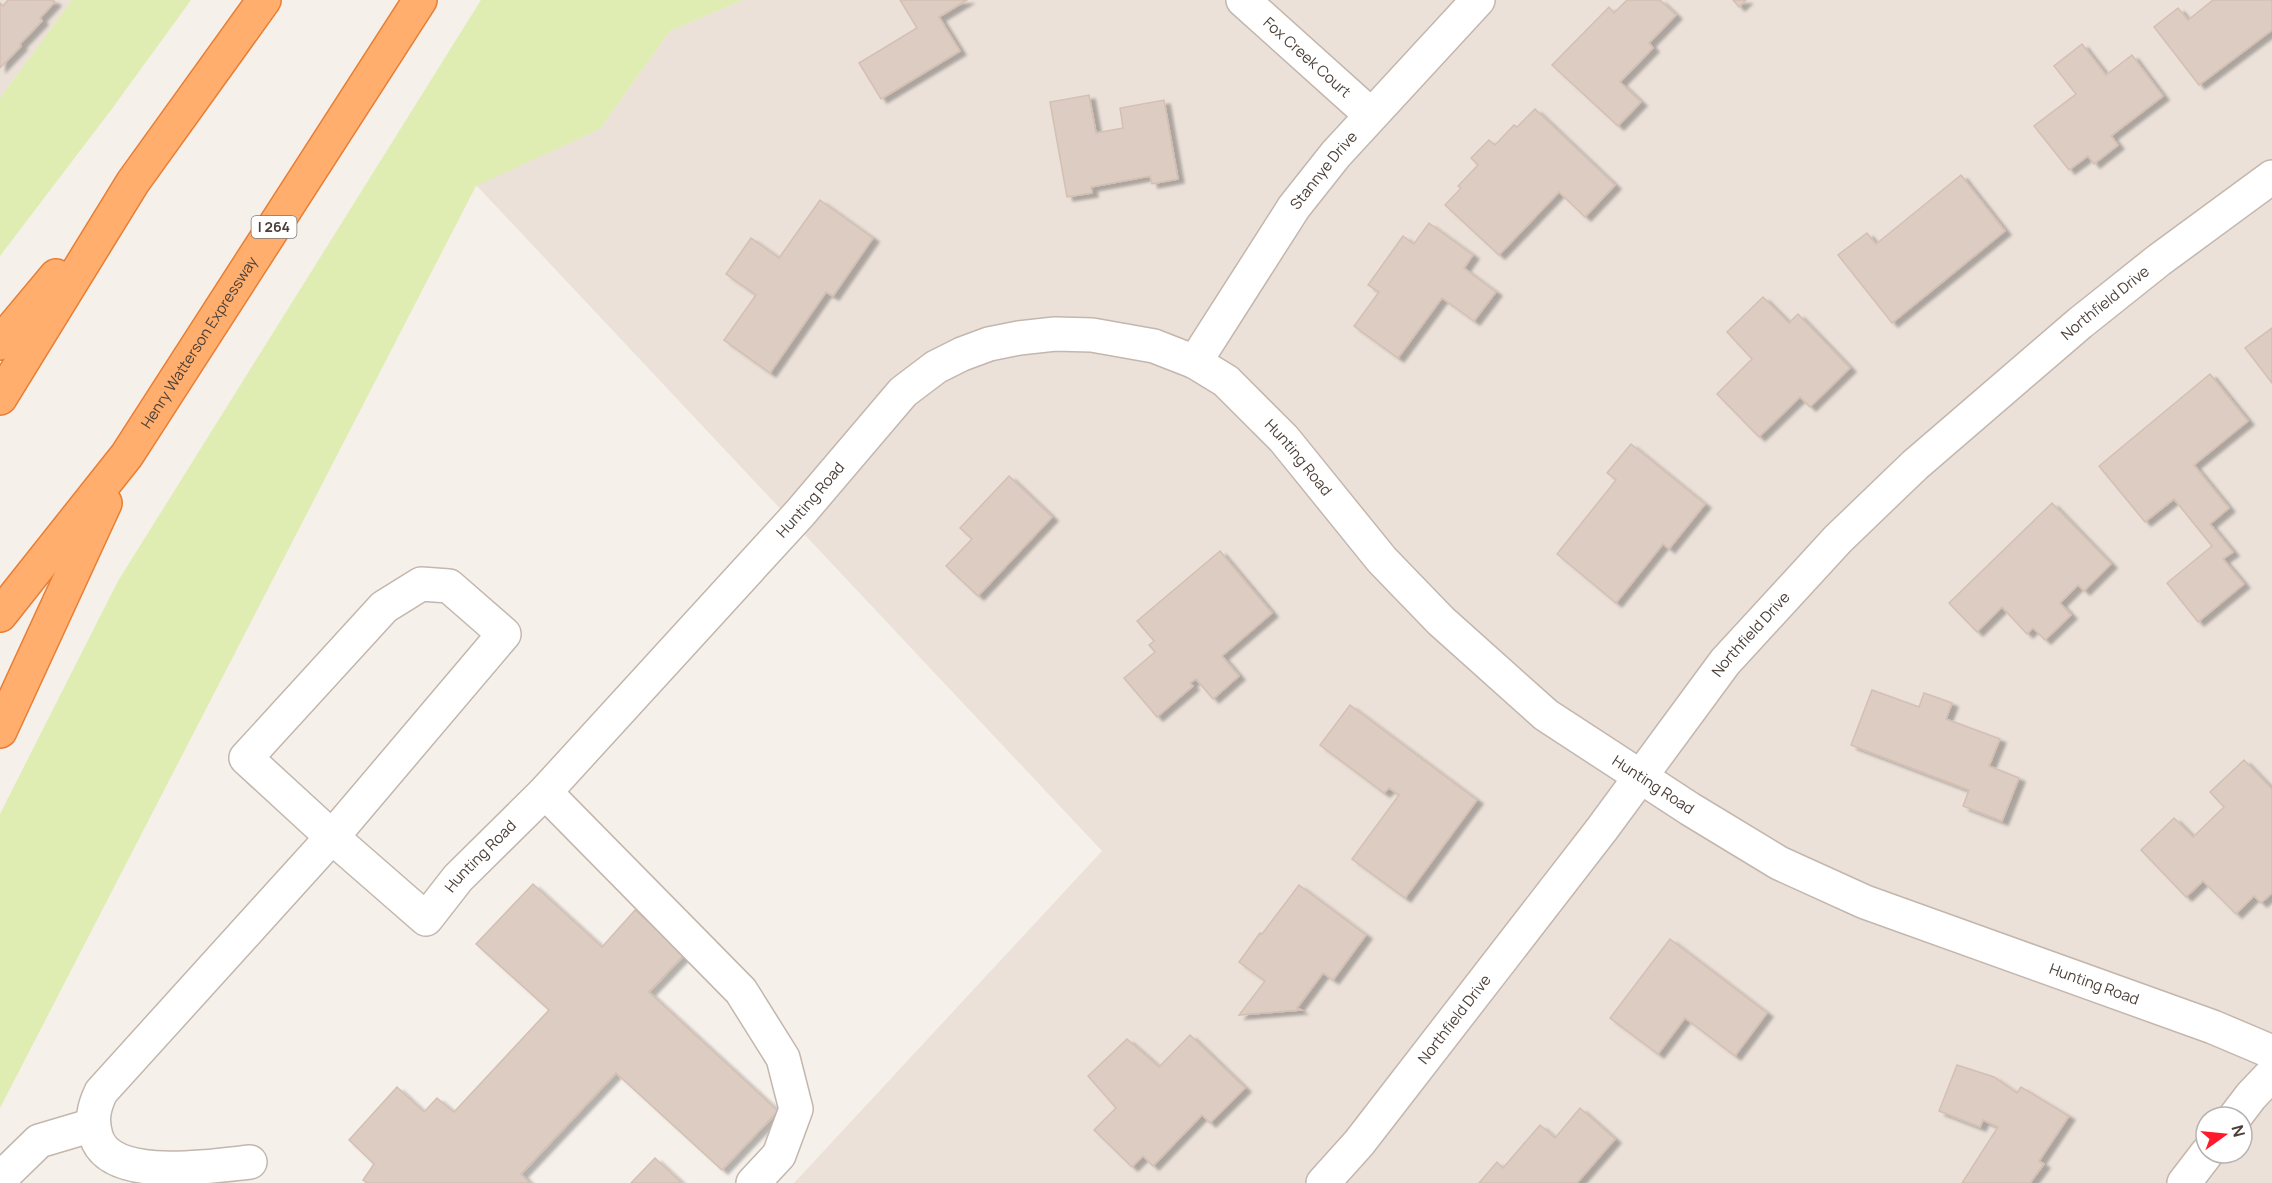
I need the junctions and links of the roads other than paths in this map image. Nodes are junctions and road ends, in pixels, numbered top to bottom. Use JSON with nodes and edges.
{"nodes":[{"id":1,"x":264,"y":0,"type":"edge"},
{"id":2,"x":420,"y":0,"type":"edge"},
{"id":3,"x":1243,"y":0,"type":"edge"},
{"id":4,"x":1478,"y":0,"type":"edge"},
{"id":5,"x":1371,"y":115,"type":"junction"},
{"id":6,"x":2272,"y":177,"type":"edge"},
{"id":7,"x":133,"y":182,"type":"junction"},
{"id":8,"x":0,"y":343,"type":"edge"},
{"id":9,"x":1195,"y":362,"type":"junction"},
{"id":10,"x":0,"y":398,"type":"edge"},
{"id":11,"x":127,"y":455,"type":"junction"},
{"id":12,"x":0,"y":615,"type":"edge"},
{"id":13,"x":0,"y":731,"type":"edge"},
{"id":14,"x":1641,"y":776,"type":"junction"},
{"id":15,"x":545,"y":792,"type":"junction"},
{"id":16,"x":332,"y":837,"type":"junction"},
{"id":17,"x":2272,"y":1052,"type":"edge"},
{"id":18,"x":2272,"y":1074,"type":"edge"},
{"id":19,"x":2244,"y":1105,"type":"edge"},
{"id":20,"x":93,"y":1125,"type":"junction"},
{"id":21,"x":250,"y":1162,"type":"dead end"},
{"id":22,"x":2198,"y":1165,"type":"edge"},
{"id":23,"x":0,"y":1179,"type":"edge"},
{"id":24,"x":753,"y":1183,"type":"edge"},
{"id":25,"x":1323,"y":1183,"type":"edge"},
{"id":26,"x":2184,"y":1183,"type":"edge"}],
"edges":[{"from":1,"to":7,"type":"highway"},
{"from":2,"to":11,"type":"highway","name":"Henry Watterson Expressway","number":"I 264"},
{"from":3,"to":5,"type":"street","name":"Fox Creek Court"},
{"from":4,"to":5,"type":"street","name":"Stannye Drive"},
{"from":5,"to":9,"type":"street","name":"Stannye Drive"},
{"from":6,"to":14,"type":"street","name":"Northfield Drive"},
{"from":7,"to":8,"type":"highway"},
{"from":7,"to":10,"type":"highway"},
{"from":9,"to":14,"type":"street","name":"Hunting Road"},
{"from":9,"to":15,"type":"street","name":"Hunting Road"},
{"from":11,"to":12,"type":"highway","name":"Henry Watterson Expressway","number":"I 264"},
{"from":11,"to":13,"type":"highway"},
{"from":14,"to":17,"type":"street","name":"Hunting Road"},
{"from":14,"to":25,"type":"street","name":"Northfield Drive"},
{"from":15,"to":16,"type":"street","name":"Hunting Road"},
{"from":15,"to":24,"type":"street"},
{"from":16,"to":16,"type":"street"},
{"from":16,"to":20,"type":"street"},
{"from":18,"to":19,"type":"street"},
{"from":20,"to":21,"type":"street"},
{"from":20,"to":23,"type":"street"},
{"from":22,"to":26,"type":"street"}]}
